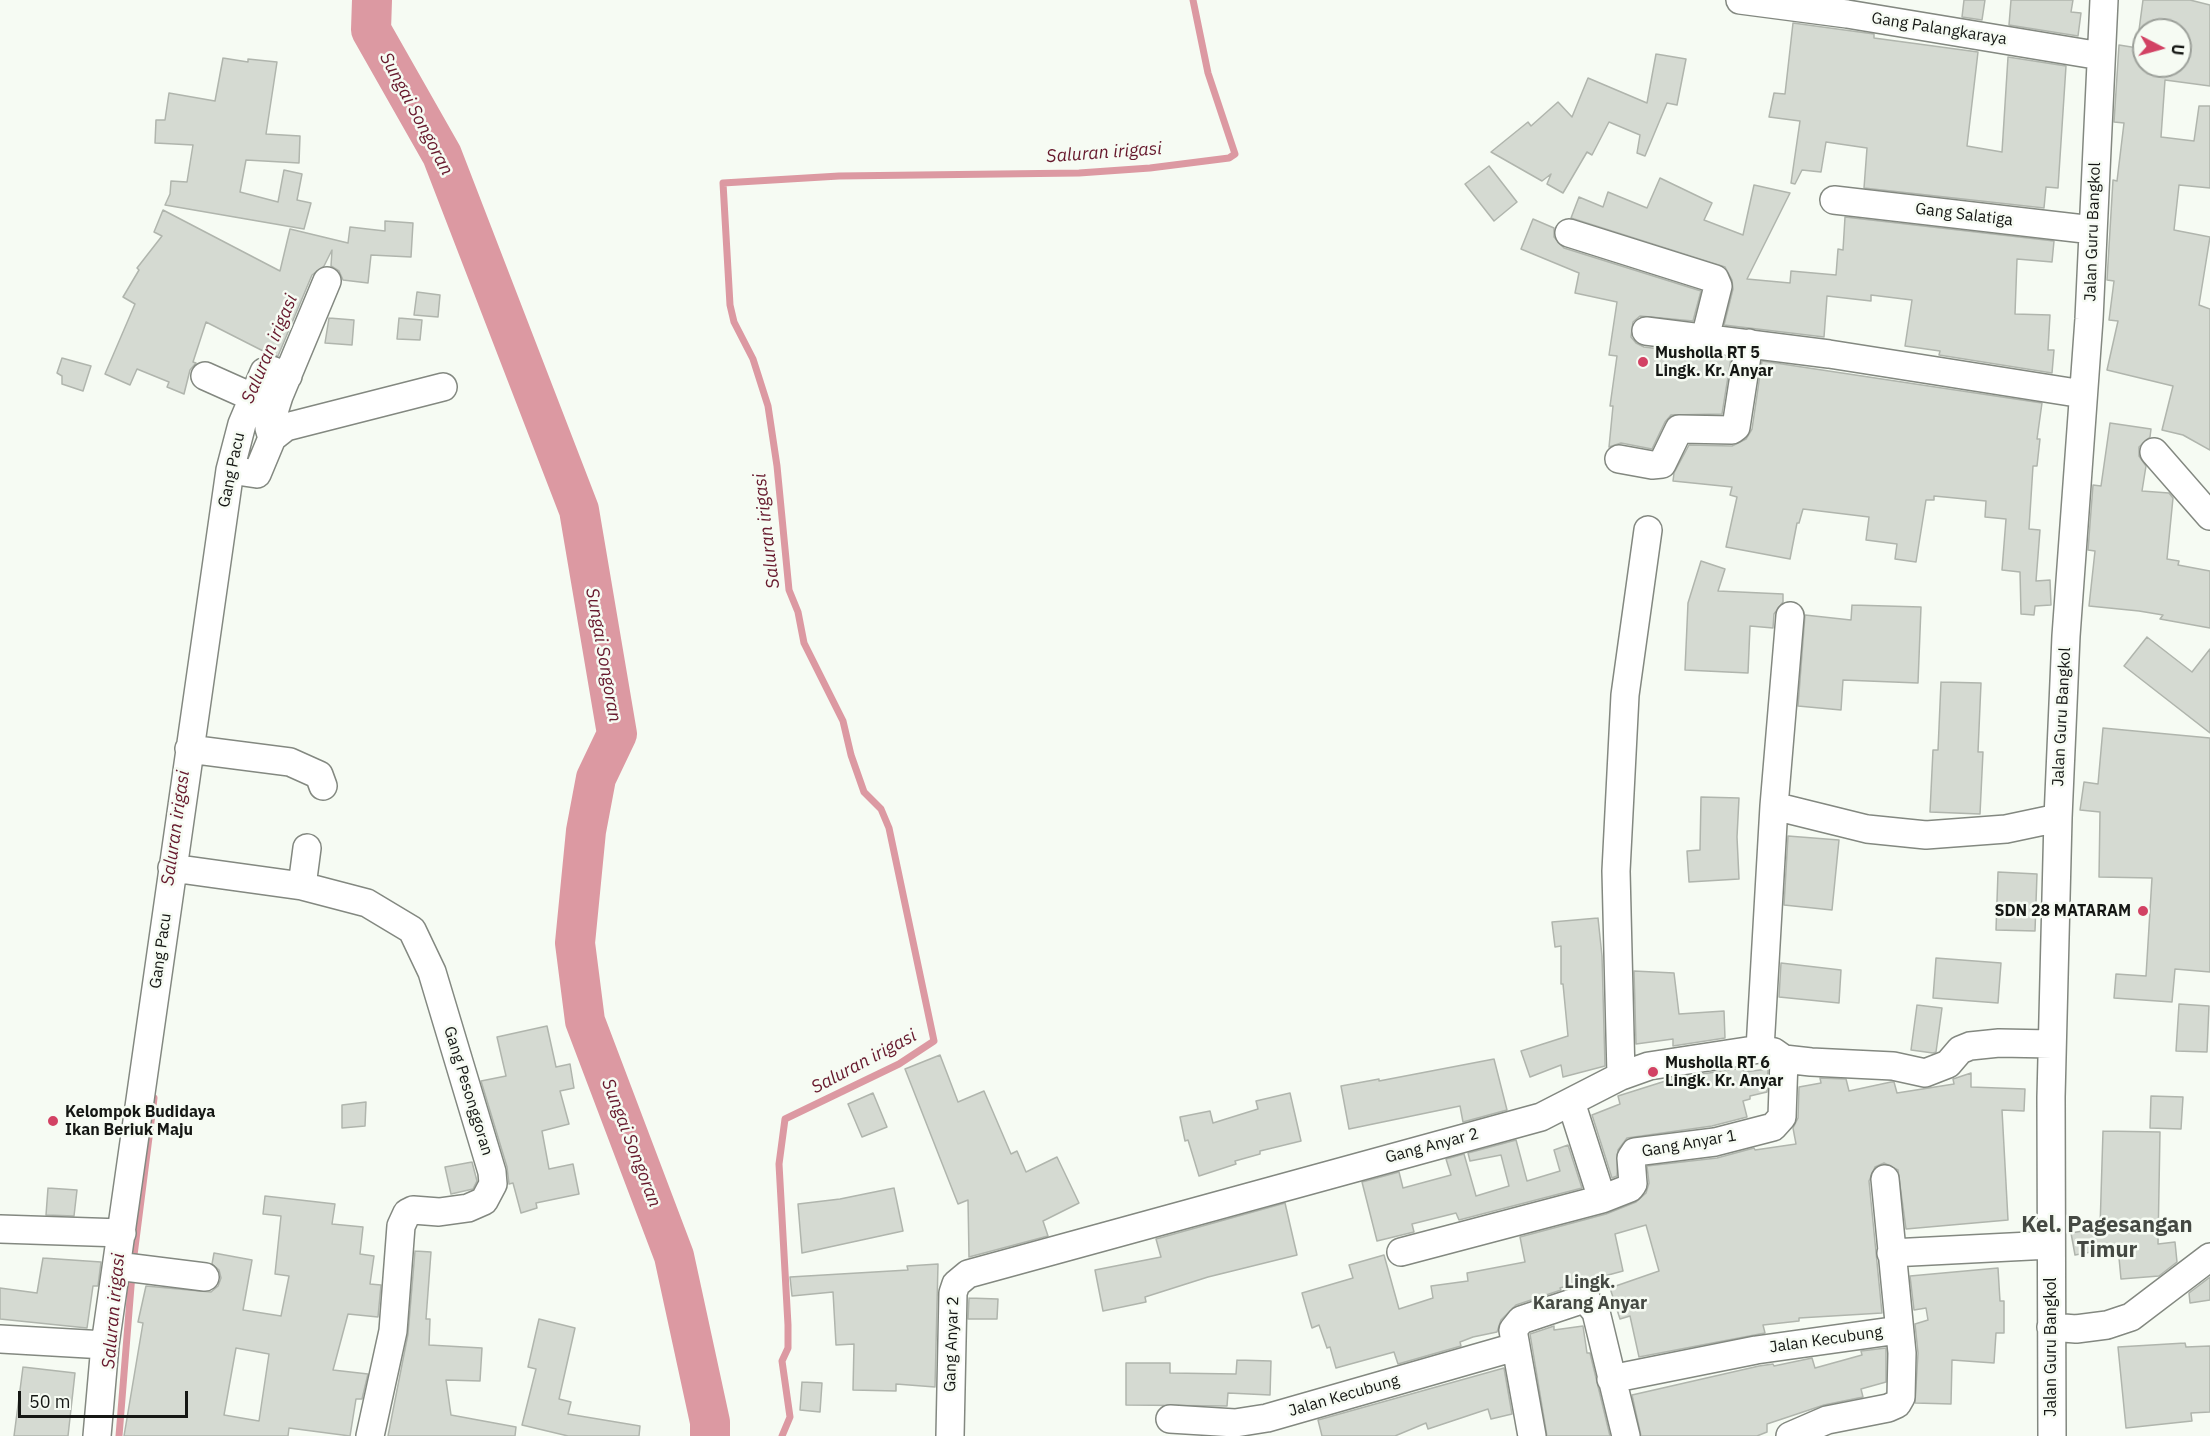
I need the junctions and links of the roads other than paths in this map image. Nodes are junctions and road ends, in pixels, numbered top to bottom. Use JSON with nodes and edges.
{"nodes":[{"id":1,"x":1740,"y":0,"type":"edge"},
{"id":2,"x":2104,"y":0,"type":"edge"},
{"id":3,"x":2101,"y":56,"type":"junction"},
{"id":4,"x":1834,"y":200,"type":"dead end"},
{"id":5,"x":2093,"y":230,"type":"junction"},
{"id":6,"x":1569,"y":233,"type":"dead end"},
{"id":7,"x":327,"y":281,"type":"dead end"},
{"id":8,"x":1646,"y":331,"type":"dead end"},
{"id":9,"x":1705,"y":338,"type":"junction"},
{"id":10,"x":1749,"y":343,"type":"junction"},
{"id":11,"x":281,"y":373,"type":"junction"},
{"id":12,"x":205,"y":376,"type":"dead end"},
{"id":13,"x":443,"y":387,"type":"dead end"},
{"id":14,"x":2083,"y":394,"type":"junction"},
{"id":15,"x":252,"y":397,"type":"junction"},
{"id":16,"x":272,"y":438,"type":"junction"},
{"id":17,"x":2154,"y":452,"type":"dead end"},
{"id":18,"x":1619,"y":459,"type":"dead end"},
{"id":19,"x":238,"y":472,"type":"junction"},
{"id":20,"x":2210,"y":516,"type":"edge"},
{"id":21,"x":1648,"y":530,"type":"dead end"},
{"id":22,"x":1790,"y":616,"type":"dead end"},
{"id":23,"x":199,"y":750,"type":"junction"},
{"id":24,"x":322,"y":786,"type":"dead end"},
{"id":25,"x":1774,"y":806,"type":"junction"},
{"id":26,"x":2058,"y":818,"type":"junction"},
{"id":27,"x":307,"y":848,"type":"dead end"},
{"id":28,"x":183,"y":870,"type":"junction"},
{"id":29,"x":302,"y":886,"type":"junction"},
{"id":30,"x":2052,"y":1044,"type":"junction"},
{"id":31,"x":1772,"y":1054,"type":"junction"},
{"id":32,"x":1621,"y":1076,"type":"junction"},
{"id":33,"x":1571,"y":1102,"type":"junction"},
{"id":34,"x":1885,"y":1179,"type":"dead end"},
{"id":35,"x":1602,"y":1199,"type":"junction"},
{"id":36,"x":0,"y":1229,"type":"edge"},
{"id":37,"x":122,"y":1233,"type":"junction"},
{"id":38,"x":2050,"y":1245,"type":"junction"},
{"id":39,"x":1401,"y":1251,"type":"dead end"},
{"id":40,"x":1891,"y":1253,"type":"junction"},
{"id":41,"x":2210,"y":1257,"type":"edge"},
{"id":42,"x":129,"y":1267,"type":"junction"},
{"id":43,"x":205,"y":1277,"type":"dead end"},
{"id":44,"x":2051,"y":1327,"type":"junction"},
{"id":45,"x":1899,"y":1330,"type":"junction"},
{"id":46,"x":0,"y":1339,"type":"edge"},
{"id":47,"x":1514,"y":1341,"type":"junction"},
{"id":48,"x":105,"y":1345,"type":"junction"},
{"id":49,"x":1611,"y":1379,"type":"junction"},
{"id":50,"x":1170,"y":1419,"type":"dead end"},
{"id":51,"x":97,"y":1436,"type":"edge"},
{"id":52,"x":370,"y":1436,"type":"edge"},
{"id":53,"x":950,"y":1436,"type":"edge"},
{"id":54,"x":1533,"y":1436,"type":"edge"},
{"id":55,"x":1626,"y":1436,"type":"edge"},
{"id":56,"x":1790,"y":1436,"type":"edge"},
{"id":57,"x":2052,"y":1436,"type":"edge"}],
"edges":[{"from":1,"to":3,"type":"street","name":"Gang Palangkaraya"},
{"from":2,"to":3,"type":"street","name":"Jalan Guru Bangkol"},
{"from":3,"to":5,"type":"street","name":"Jalan Guru Bangkol"},
{"from":4,"to":5,"type":"street","name":"Gang Salatiga"},
{"from":5,"to":14,"type":"street","name":"Jalan Guru Bangkol"},
{"from":6,"to":9,"type":"street"},
{"from":7,"to":11,"type":"street"},
{"from":8,"to":9,"type":"street"},
{"from":9,"to":10,"type":"street"},
{"from":10,"to":14,"type":"street"},
{"from":10,"to":18,"type":"street"},
{"from":11,"to":15,"type":"street","name":"Gang Pacu"},
{"from":11,"to":16,"type":"street"},
{"from":12,"to":15,"type":"street"},
{"from":13,"to":16,"type":"street"},
{"from":14,"to":26,"type":"street","name":"Jalan Guru Bangkol"},
{"from":15,"to":19,"type":"street","name":"Gang Pacu"},
{"from":16,"to":19,"type":"street"},
{"from":17,"to":20,"type":"street"},
{"from":19,"to":23,"type":"street","name":"Gang Pacu"},
{"from":21,"to":32,"type":"street"},
{"from":22,"to":25,"type":"street"},
{"from":23,"to":24,"type":"street"},
{"from":23,"to":28,"type":"street","name":"Gang Pacu"},
{"from":25,"to":26,"type":"street"},
{"from":25,"to":31,"type":"street"},
{"from":26,"to":30,"type":"street","name":"Jalan Guru Bangkol"},
{"from":27,"to":29,"type":"street"},
{"from":28,"to":29,"type":"street","name":"Gang Pesonggoran"},
{"from":28,"to":37,"type":"street","name":"Gang Pacu"},
{"from":29,"to":52,"type":"street","name":"Gang Pesonggoran"},
{"from":30,"to":31,"type":"street","name":"Gang Anyar 2"},
{"from":30,"to":38,"type":"street","name":"Jalan Guru Bangkol"},
{"from":31,"to":32,"type":"street","name":"Gang Anyar 2"},
{"from":31,"to":35,"type":"street","name":"Gang Anyar 1"},
{"from":32,"to":33,"type":"street","name":"Gang Anyar 2"},
{"from":33,"to":35,"type":"street"},
{"from":33,"to":53,"type":"street","name":"Gang Anyar 2"},
{"from":34,"to":40,"type":"street","name":"Jalan Kecubung"},
{"from":35,"to":39,"type":"street"},
{"from":36,"to":37,"type":"street"},
{"from":37,"to":42,"type":"street","name":"Gang Pacu"},
{"from":38,"to":40,"type":"street"},
{"from":38,"to":44,"type":"street","name":"Jalan Guru Bangkol"},
{"from":40,"to":45,"type":"street","name":"Jalan Kecubung"},
{"from":41,"to":44,"type":"street"},
{"from":42,"to":43,"type":"street"},
{"from":42,"to":48,"type":"street","name":"Gang Pacu"},
{"from":44,"to":57,"type":"street","name":"Jalan Guru Bangkol"},
{"from":45,"to":49,"type":"street","name":"Jalan Kecubung"},
{"from":45,"to":56,"type":"street","name":"Jalan Kecubung"},
{"from":46,"to":48,"type":"street"},
{"from":47,"to":49,"type":"street","name":"Jalan Kecubung"},
{"from":47,"to":50,"type":"street","name":"Jalan Kecubung"},
{"from":47,"to":54,"type":"street"},
{"from":48,"to":51,"type":"street","name":"Gang Pacu"},
{"from":49,"to":55,"type":"street","name":"Jalan Kecubung"}]}
